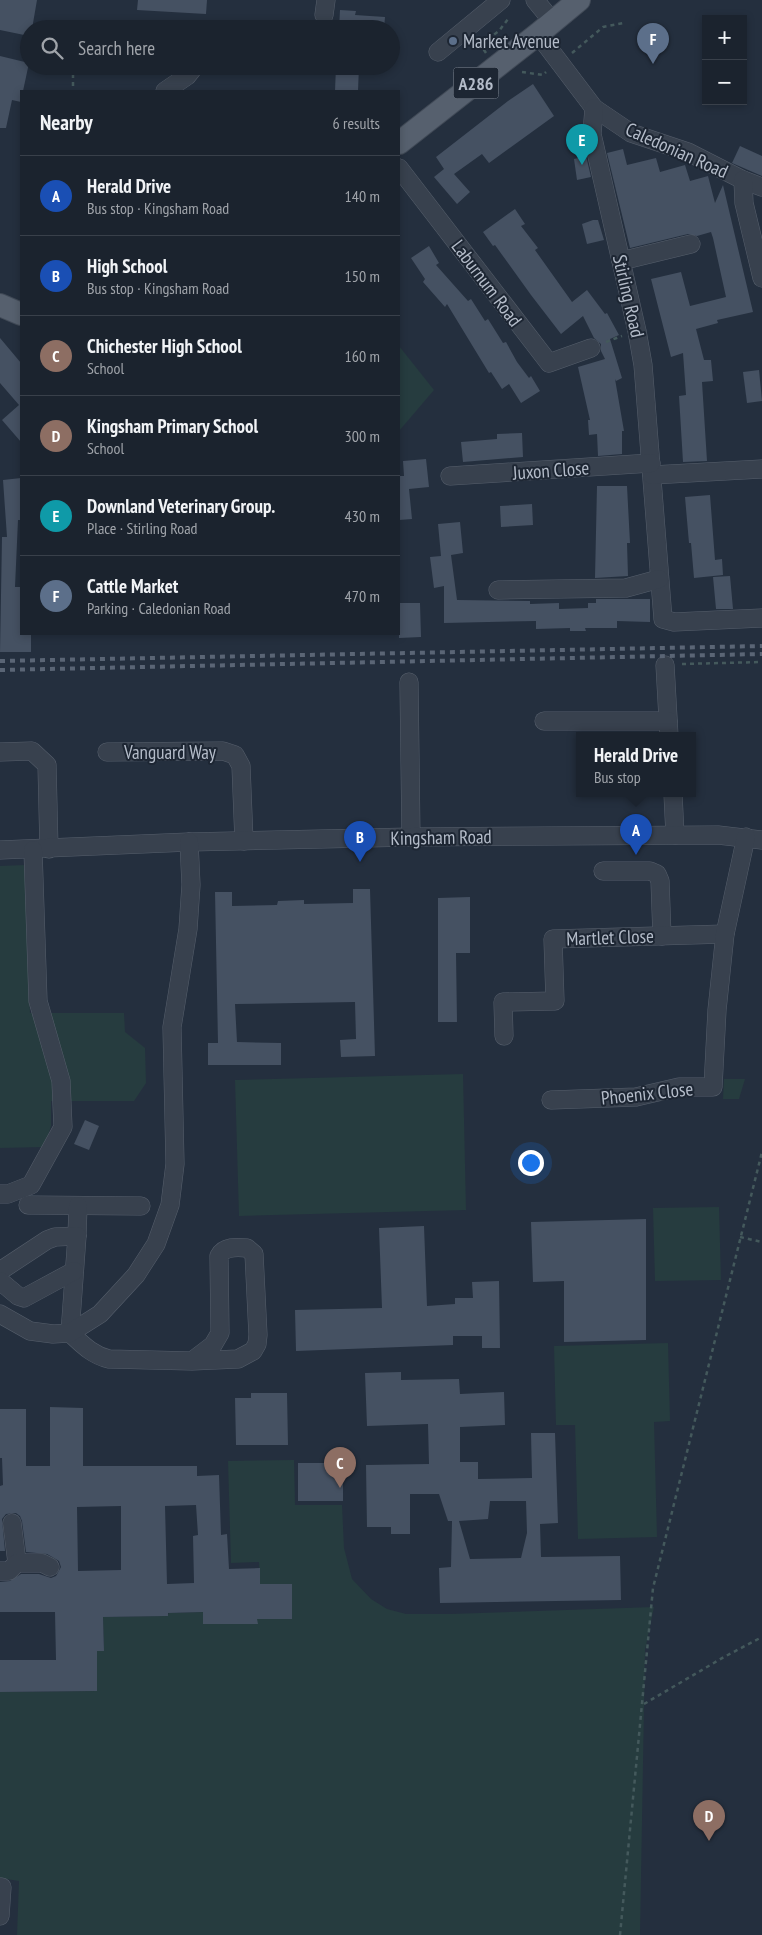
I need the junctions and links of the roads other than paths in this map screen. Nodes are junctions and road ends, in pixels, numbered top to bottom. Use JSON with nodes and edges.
{"nodes":[{"id":1,"x":502,"y":0,"type":"edge"},
{"id":2,"x":535,"y":0,"type":"edge"},
{"id":3,"x":579,"y":0,"type":"edge"},
{"id":4,"x":545,"y":28,"type":"junction"},
{"id":5,"x":438,"y":52,"type":"dead end"},
{"id":6,"x":188,"y":75,"type":"edge"},
{"id":7,"x":166,"y":90,"type":"edge"},
{"id":8,"x":594,"y":108,"type":"junction"},
{"id":9,"x":400,"y":142,"type":"edge"},
{"id":10,"x":400,"y":169,"type":"edge"},
{"id":11,"x":743,"y":180,"type":"junction"},
{"id":12,"x":762,"y":187,"type":"edge"},
{"id":13,"x":691,"y":244,"type":"dead end"},
{"id":14,"x":621,"y":261,"type":"junction"},
{"id":15,"x":762,"y":278,"type":"edge"},
{"id":16,"x":591,"y":348,"type":"road end"},
{"id":17,"x":762,"y":468,"type":"edge"},
{"id":18,"x":652,"y":469,"type":"junction"},
{"id":19,"x":450,"y":476,"type":"dead end"},
{"id":20,"x":660,"y":579,"type":"junction"},
{"id":21,"x":498,"y":590,"type":"dead end"},
{"id":22,"x":762,"y":618,"type":"edge"},
{"id":23,"x":665,"y":665,"type":"dead end"},
{"id":24,"x":409,"y":682,"type":"dead end"},
{"id":25,"x":544,"y":721,"type":"dead end"},
{"id":26,"x":668,"y":729,"type":"edge"},
{"id":27,"x":0,"y":752,"type":"edge"},
{"id":28,"x":107,"y":752,"type":"dead end"},
{"id":29,"x":673,"y":797,"type":"edge"},
{"id":30,"x":675,"y":835,"type":"junction"},
{"id":31,"x":412,"y":837,"type":"junction"},
{"id":32,"x":754,"y":838,"type":"edge"},
{"id":33,"x":244,"y":841,"type":"junction"},
{"id":34,"x":189,"y":842,"type":"junction"},
{"id":35,"x":41,"y":849,"type":"junction"},
{"id":36,"x":0,"y":850,"type":"edge"},
{"id":37,"x":604,"y":871,"type":"dead end"},
{"id":38,"x":725,"y":934,"type":"junction"},
{"id":39,"x":662,"y":936,"type":"junction"},
{"id":40,"x":504,"y":1036,"type":"dead end"},
{"id":41,"x":551,"y":1100,"type":"dead end"},
{"id":42,"x":0,"y":1194,"type":"edge"},
{"id":43,"x":28,"y":1205,"type":"dead end"},
{"id":44,"x":78,"y":1206,"type":"junction"},
{"id":45,"x":141,"y":1206,"type":"dead end"},
{"id":46,"x":77,"y":1236,"type":"junction"},
{"id":47,"x":0,"y":1271,"type":"edge"},
{"id":48,"x":74,"y":1271,"type":"junction"},
{"id":49,"x":0,"y":1281,"type":"edge"},
{"id":50,"x":0,"y":1314,"type":"edge"},
{"id":51,"x":70,"y":1333,"type":"junction"},
{"id":52,"x":192,"y":1361,"type":"junction"},
{"id":53,"x":12,"y":1523,"type":"dead end"},
{"id":54,"x":17,"y":1564,"type":"junction"},
{"id":55,"x":50,"y":1567,"type":"dead end"},
{"id":56,"x":0,"y":1571,"type":"edge"},
{"id":57,"x":0,"y":1887,"type":"edge"},
{"id":58,"x":0,"y":1916,"type":"edge"}],
"edges":[{"from":1,"to":5,"type":"street"},
{"from":2,"to":4,"type":"street"},
{"from":3,"to":4,"type":"main road","number":"A286"},
{"from":4,"to":8,"type":"street"},
{"from":4,"to":9,"type":"main road","number":"A286"},
{"from":6,"to":7,"type":"street"},
{"from":8,"to":11,"type":"street","name":"Caledonian Road"},
{"from":8,"to":14,"type":"street","name":"Stirling Road"},
{"from":10,"to":16,"type":"street","name":"Laburnum Road"},
{"from":11,"to":12,"type":"street","name":"Caledonian Road"},
{"from":11,"to":15,"type":"street"},
{"from":13,"to":14,"type":"street"},
{"from":14,"to":18,"type":"street","name":"Stirling Road"},
{"from":17,"to":18,"type":"street","name":"Juxon Close"},
{"from":18,"to":19,"type":"street","name":"Juxon Close"},
{"from":18,"to":20,"type":"street","name":"Stirling Road"},
{"from":20,"to":21,"type":"street"},
{"from":20,"to":22,"type":"street","name":"Stirling Road"},
{"from":23,"to":26,"type":"street"},
{"from":24,"to":31,"type":"street"},
{"from":25,"to":26,"type":"street"},
{"from":27,"to":35,"type":"street"},
{"from":28,"to":33,"type":"street","name":"Vanguard Way"},
{"from":29,"to":30,"type":"street"},
{"from":30,"to":31,"type":"street","name":"Kingsham Road"},
{"from":30,"to":32,"type":"street","name":"Kingsham Road"},
{"from":31,"to":33,"type":"street","name":"Kingsham Road"},
{"from":32,"to":38,"type":"street"},
{"from":33,"to":34,"type":"street","name":"Kingsham Road"},
{"from":34,"to":35,"type":"street","name":"Kingsham Road"},
{"from":34,"to":51,"type":"street"},
{"from":35,"to":36,"type":"street","name":"Kingsham Road"},
{"from":35,"to":42,"type":"street"},
{"from":37,"to":39,"type":"street"},
{"from":38,"to":39,"type":"street","name":"Martlet Close"},
{"from":38,"to":41,"type":"street","name":"Phoenix Close"},
{"from":39,"to":40,"type":"street","name":"Martlet Close"},
{"from":43,"to":44,"type":"street"},
{"from":44,"to":45,"type":"street"},
{"from":44,"to":46,"type":"street"},
{"from":46,"to":47,"type":"street"},
{"from":46,"to":48,"type":"street"},
{"from":48,"to":49,"type":"street"},
{"from":48,"to":51,"type":"street"},
{"from":50,"to":51,"type":"street"},
{"from":51,"to":52,"type":"street"},
{"from":52,"to":52,"type":"street"},
{"from":53,"to":54,"type":"street"},
{"from":54,"to":55,"type":"street"},
{"from":54,"to":56,"type":"street"},
{"from":57,"to":58,"type":"street"}]}
